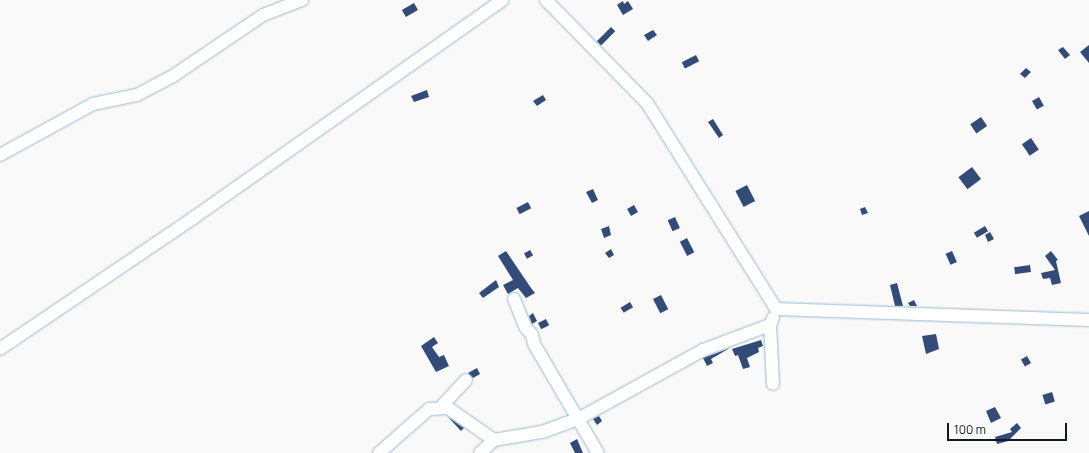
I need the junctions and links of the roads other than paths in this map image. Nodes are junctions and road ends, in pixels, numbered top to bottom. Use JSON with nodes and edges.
{"nodes":[{"id":1,"x":302,"y":0,"type":"edge"},
{"id":2,"x":502,"y":0,"type":"edge"},
{"id":3,"x":546,"y":0,"type":"edge"},
{"id":4,"x":0,"y":155,"type":"edge"},
{"id":5,"x":514,"y":299,"type":"dead end"},
{"id":6,"x":776,"y":309,"type":"junction"},
{"id":7,"x":1089,"y":320,"type":"edge"},
{"id":8,"x":770,"y":325,"type":"junction"},
{"id":9,"x":0,"y":348,"type":"edge"},
{"id":10,"x":466,"y":380,"type":"dead end"},
{"id":11,"x":773,"y":384,"type":"dead end"},
{"id":12,"x":440,"y":408,"type":"junction"},
{"id":13,"x":578,"y":418,"type":"junction"},
{"id":14,"x":494,"y":440,"type":"junction"},
{"id":15,"x":379,"y":453,"type":"edge"},
{"id":16,"x":480,"y":453,"type":"edge"},
{"id":17,"x":598,"y":453,"type":"edge"}],
"edges":[{"from":1,"to":4,"type":"street"},
{"from":2,"to":9,"type":"street"},
{"from":3,"to":6,"type":"street"},
{"from":5,"to":13,"type":"street"},
{"from":6,"to":7,"type":"street"},
{"from":6,"to":8,"type":"street"},
{"from":8,"to":11,"type":"street"},
{"from":8,"to":13,"type":"street"},
{"from":10,"to":12,"type":"street"},
{"from":12,"to":14,"type":"street"},
{"from":12,"to":15,"type":"street"},
{"from":13,"to":14,"type":"street"},
{"from":13,"to":17,"type":"street"},
{"from":14,"to":16,"type":"street"}]}
